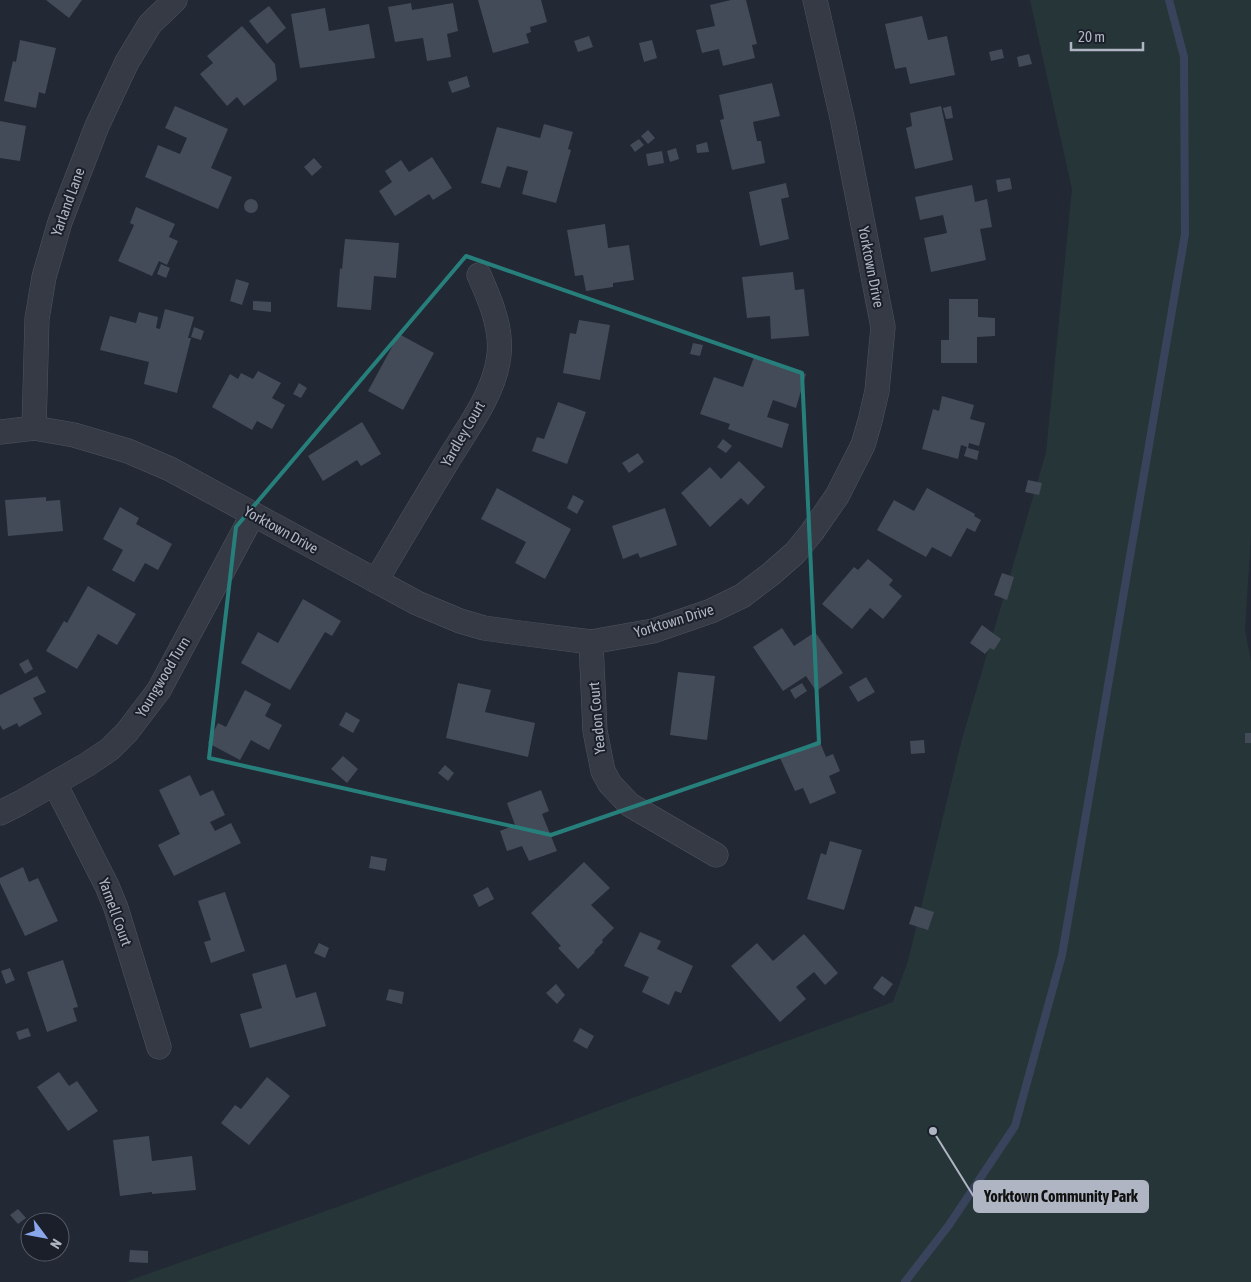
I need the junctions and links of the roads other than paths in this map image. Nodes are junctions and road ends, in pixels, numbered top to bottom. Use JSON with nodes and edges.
{"nodes":[{"id":1,"x":175,"y":0,"type":"edge"},
{"id":2,"x":815,"y":0,"type":"edge"},
{"id":3,"x":479,"y":275,"type":"dead end"},
{"id":4,"x":34,"y":428,"type":"junction"},
{"id":5,"x":0,"y":432,"type":"edge"},
{"id":6,"x":253,"y":514,"type":"junction"},
{"id":7,"x":376,"y":581,"type":"junction"},
{"id":8,"x":591,"y":642,"type":"junction"},
{"id":9,"x":55,"y":784,"type":"junction"},
{"id":10,"x":0,"y":813,"type":"edge"},
{"id":11,"x":716,"y":855,"type":"dead end"},
{"id":12,"x":158,"y":1047,"type":"dead end"}],
"edges":[{"from":1,"to":4,"type":"street","name":"Yarland Lane"},
{"from":2,"to":8,"type":"street","name":"Yorktown Drive"},
{"from":3,"to":7,"type":"street","name":"Yardley Court"},
{"from":4,"to":5,"type":"street","name":"Yorktown Drive"},
{"from":4,"to":6,"type":"street","name":"Yorktown Drive"},
{"from":6,"to":7,"type":"street","name":"Yorktown Drive"},
{"from":6,"to":9,"type":"street","name":"Youngwood Turn"},
{"from":7,"to":8,"type":"street","name":"Yorktown Drive"},
{"from":8,"to":11,"type":"street","name":"Yeadon Court"},
{"from":9,"to":10,"type":"street","name":"Youngwood Turn"},
{"from":9,"to":12,"type":"street","name":"Yarnell Court"}]}
